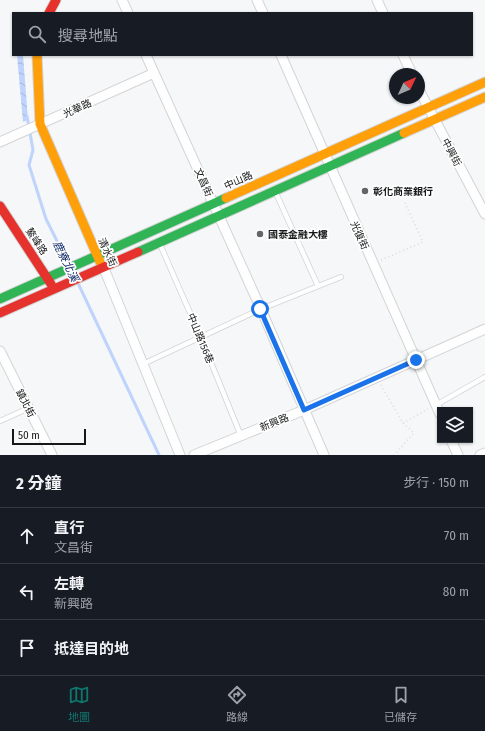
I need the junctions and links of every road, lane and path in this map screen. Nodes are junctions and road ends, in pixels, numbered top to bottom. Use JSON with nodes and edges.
{"nodes":[{"id":1,"x":56,"y":0,"type":"edge"},
{"id":2,"x":122,"y":0,"type":"edge"},
{"id":3,"x":257,"y":0,"type":"edge"},
{"id":4,"x":377,"y":0,"type":"edge"},
{"id":5,"x":50,"y":12,"type":"edge"},
{"id":6,"x":128,"y":12,"type":"edge"},
{"id":7,"x":263,"y":12,"type":"edge"},
{"id":8,"x":383,"y":12,"type":"edge"},
{"id":9,"x":37,"y":56,"type":"edge"},
{"id":10,"x":146,"y":56,"type":"edge"},
{"id":11,"x":281,"y":56,"type":"edge"},
{"id":12,"x":403,"y":56,"type":"edge"},
{"id":13,"x":409,"y":68,"type":"edge"},
{"id":14,"x":154,"y":73,"type":"junction"},
{"id":15,"x":485,"y":82,"type":"edge"},
{"id":16,"x":485,"y":97,"type":"edge"},
{"id":17,"x":425,"y":103,"type":"edge"},
{"id":18,"x":427,"y":107,"type":"junction"},
{"id":19,"x":434,"y":119,"type":"junction"},
{"id":20,"x":40,"y":124,"type":"junction"},
{"id":21,"x":0,"y":142,"type":"edge"},
{"id":22,"x":324,"y":153,"type":"junction"},
{"id":23,"x":329,"y":166,"type":"junction"},
{"id":24,"x":274,"y":190,"type":"junction"},
{"id":25,"x":404,"y":201,"type":"dead end"},
{"id":26,"x":213,"y":203,"type":"junction"},
{"id":27,"x":0,"y":206,"type":"edge"},
{"id":28,"x":485,"y":214,"type":"edge"},
{"id":29,"x":218,"y":216,"type":"junction"},
{"id":30,"x":159,"y":241,"type":"junction"},
{"id":31,"x":97,"y":255,"type":"junction"},
{"id":32,"x":373,"y":264,"type":"junction"},
{"id":33,"x":103,"y":266,"type":"junction"},
{"id":34,"x":48,"y":277,"type":"junction"},
{"id":35,"x":341,"y":277,"type":"dead end"},
{"id":36,"x":318,"y":286,"type":"junction"},
{"id":37,"x":53,"y":289,"type":"junction"},
{"id":38,"x":0,"y":299,"type":"edge"},
{"id":39,"x":260,"y":309,"type":"junction"},
{"id":40,"x":0,"y":313,"type":"edge"},
{"id":41,"x":485,"y":329,"type":"edge"},
{"id":42,"x":201,"y":338,"type":"junction"},
{"id":43,"x":0,"y":351,"type":"edge"},
{"id":44,"x":416,"y":360,"type":"junction"},
{"id":45,"x":143,"y":364,"type":"junction"},
{"id":46,"x":376,"y":377,"type":"junction"},
{"id":47,"x":485,"y":377,"type":"edge"},
{"id":48,"x":436,"y":405,"type":"junction"},
{"id":49,"x":29,"y":408,"type":"junction"},
{"id":50,"x":304,"y":410,"type":"junction"},
{"id":51,"x":0,"y":421,"type":"edge"},
{"id":52,"x":403,"y":423,"type":"junction"},
{"id":53,"x":241,"y":436,"type":"junction"},
{"id":54,"x":452,"y":443,"type":"edge"},
{"id":55,"x":485,"y":453,"type":"edge"},
{"id":56,"x":52,"y":455,"type":"edge"},
{"id":57,"x":180,"y":455,"type":"edge"},
{"id":58,"x":194,"y":455,"type":"edge"},
{"id":59,"x":324,"y":455,"type":"edge"},
{"id":60,"x":394,"y":455,"type":"edge"},
{"id":61,"x":458,"y":455,"type":"edge"},
{"id":62,"x":480,"y":455,"type":"edge"}],
"edges":[{"from":1,"to":5,"type":"street"},
{"from":2,"to":6,"type":"street"},
{"from":3,"to":7,"type":"street"},
{"from":4,"to":8,"type":"street"},
{"from":9,"to":20,"type":"street","name":"清水街"},
{"from":10,"to":14,"type":"street","name":"文昌街"},
{"from":11,"to":22,"type":"street","name":"光復街"},
{"from":12,"to":13,"type":"street"},
{"from":14,"to":20,"type":"street","name":"光華路"},
{"from":14,"to":26,"type":"street","name":"文昌街"},
{"from":15,"to":18,"type":"street","name":"中山路"},
{"from":16,"to":19,"type":"street"},
{"from":17,"to":18,"type":"street","name":"中興街"},
{"from":18,"to":19,"type":"street","name":"中興街"},
{"from":18,"to":22,"type":"street","name":"中山路"},
{"from":19,"to":23,"type":"street"},
{"from":19,"to":28,"type":"street","name":"中興街"},
{"from":20,"to":21,"type":"street","name":"光華路"},
{"from":20,"to":31,"type":"street","name":"清水街"},
{"from":22,"to":23,"type":"street","name":"光復街"},
{"from":22,"to":26,"type":"street","name":"中山路"},
{"from":23,"to":24,"type":"street"},
{"from":23,"to":32,"type":"street","name":"光復街"},
{"from":24,"to":29,"type":"street"},
{"from":24,"to":36,"type":"lane"},
{"from":25,"to":32,"type":"path"},
{"from":26,"to":29,"type":"street","name":"文昌街"},
{"from":26,"to":31,"type":"street","name":"中山路"},
{"from":27,"to":34,"type":"street","name":"鰲峰路"},
{"from":29,"to":30,"type":"street"},
{"from":29,"to":39,"type":"street","name":"文昌街"},
{"from":30,"to":33,"type":"street"},
{"from":30,"to":42,"type":"lane","name":"中山路156巷"},
{"from":31,"to":33,"type":"street","name":"清水街"},
{"from":31,"to":34,"type":"street","name":"中山路"},
{"from":32,"to":44,"type":"street","name":"光復街"},
{"from":33,"to":37,"type":"street"},
{"from":33,"to":45,"type":"street","name":"清水街"},
{"from":34,"to":37,"type":"street","name":"鰲峰路"},
{"from":34,"to":38,"type":"street","name":"中山路"},
{"from":35,"to":36,"type":"lane"},
{"from":36,"to":39,"type":"lane"},
{"from":37,"to":40,"type":"street"},
{"from":39,"to":42,"type":"lane"},
{"from":39,"to":50,"type":"street","name":"文昌街"},
{"from":41,"to":44,"type":"street","name":"新興路"},
{"from":42,"to":45,"type":"lane"},
{"from":42,"to":53,"type":"lane","name":"中山路156巷"},
{"from":43,"to":49,"type":"street","name":"鎮北街"},
{"from":44,"to":46,"type":"street","name":"新興路"},
{"from":44,"to":48,"type":"street","name":"光復街"},
{"from":45,"to":57,"type":"street","name":"清水街"},
{"from":46,"to":50,"type":"street","name":"新興路"},
{"from":46,"to":52,"type":"path"},
{"from":47,"to":48,"type":"lane"},
{"from":48,"to":52,"type":"path"},
{"from":49,"to":51,"type":"lane"},
{"from":49,"to":56,"type":"street","name":"鎮北街"},
{"from":50,"to":53,"type":"street","name":"新興路"},
{"from":50,"to":59,"type":"street","name":"文昌街"},
{"from":52,"to":60,"type":"path"},
{"from":53,"to":58,"type":"street","name":"新興路"},
{"from":54,"to":61,"type":"street"},
{"from":55,"to":62,"type":"street"}]}
